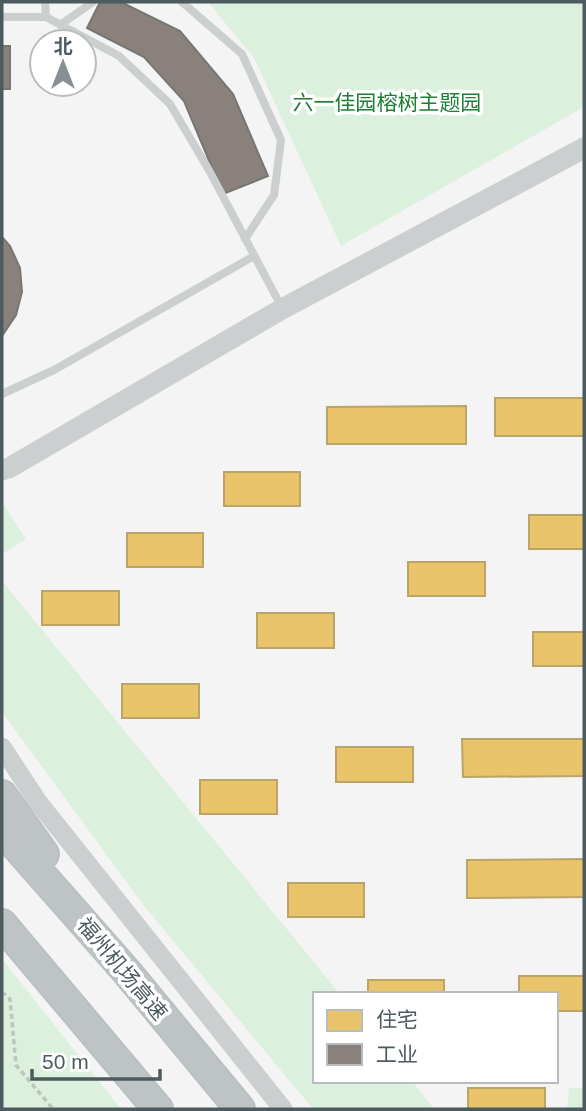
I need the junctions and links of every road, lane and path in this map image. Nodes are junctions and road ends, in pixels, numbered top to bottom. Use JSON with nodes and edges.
{"nodes":[{"id":1,"x":45,"y":2,"type":"edge"},
{"id":2,"x":93,"y":2,"type":"edge"},
{"id":3,"x":182,"y":2,"type":"edge"},
{"id":4,"x":2,"y":17,"type":"edge"},
{"id":5,"x":46,"y":17,"type":"junction"},
{"id":6,"x":60,"y":25,"type":"junction"},
{"id":7,"x":584,"y":148,"type":"edge"},
{"id":8,"x":245,"y":239,"type":"junction"},
{"id":9,"x":254,"y":256,"type":"junction"},
{"id":10,"x":282,"y":309,"type":"junction"},
{"id":11,"x":2,"y":394,"type":"edge"},
{"id":12,"x":2,"y":470,"type":"edge"},
{"id":13,"x":2,"y":747,"type":"edge"},
{"id":14,"x":2,"y":795,"type":"edge"},
{"id":15,"x":2,"y":830,"type":"edge"},
{"id":16,"x":2,"y":924,"type":"edge"},
{"id":17,"x":126,"y":971,"type":"junction"},
{"id":18,"x":2,"y":992,"type":"edge"},
{"id":19,"x":53,"y":1109,"type":"edge"},
{"id":20,"x":159,"y":1109,"type":"edge"},
{"id":21,"x":240,"y":1109,"type":"edge"},
{"id":22,"x":283,"y":1109,"type":"edge"}],
"edges":[{"from":1,"to":5,"type":"lane"},
{"from":2,"to":6,"type":"lane"},
{"from":3,"to":8,"type":"lane"},
{"from":4,"to":5,"type":"lane"},
{"from":5,"to":6,"type":"lane"},
{"from":6,"to":8,"type":"lane"},
{"from":7,"to":10,"type":"main road"},
{"from":8,"to":9,"type":"lane"},
{"from":9,"to":10,"type":"lane"},
{"from":9,"to":11,"type":"lane"},
{"from":10,"to":12,"type":"main road"},
{"from":13,"to":22,"type":"street"},
{"from":14,"to":17,"type":"highway"},
{"from":15,"to":17,"type":"highway","name":"福州机场高速"},
{"from":16,"to":20,"type":"highway"},
{"from":17,"to":21,"type":"highway","name":"福州机场高速"},
{"from":18,"to":19,"type":"path"}]}
